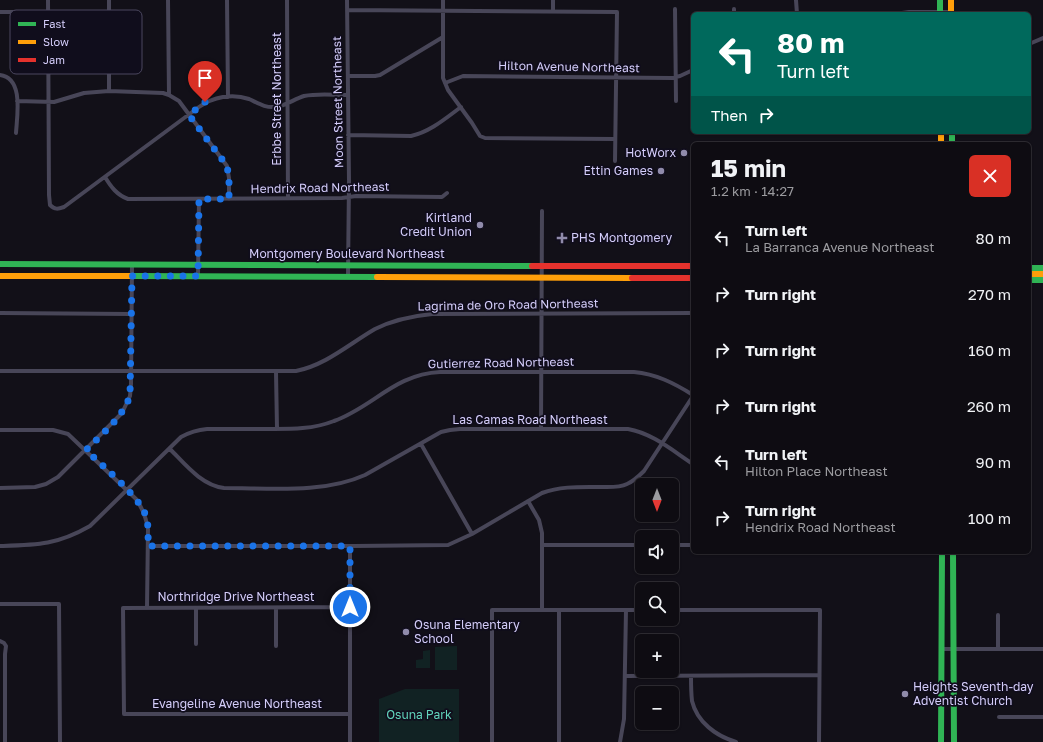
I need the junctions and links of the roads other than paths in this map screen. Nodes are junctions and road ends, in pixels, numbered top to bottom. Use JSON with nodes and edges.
{"nodes":[{"id":1,"x":168,"y":0,"type":"edge"},
{"id":2,"x":227,"y":0,"type":"edge"},
{"id":3,"x":288,"y":0,"type":"edge"},
{"id":4,"x":347,"y":0,"type":"edge"},
{"id":5,"x":443,"y":0,"type":"edge"},
{"id":6,"x":553,"y":0,"type":"edge"},
{"id":7,"x":796,"y":0,"type":"edge"},
{"id":8,"x":940,"y":0,"type":"edge"},
{"id":9,"x":951,"y":0,"type":"edge"},
{"id":10,"x":675,"y":9,"type":"dead end"},
{"id":11,"x":347,"y":10,"type":"junction"},
{"id":12,"x":442,"y":11,"type":"junction"},
{"id":13,"x":553,"y":12,"type":"junction"},
{"id":14,"x":796,"y":12,"type":"edge"},
{"id":15,"x":940,"y":12,"type":"edge"},
{"id":16,"x":951,"y":12,"type":"edge"},
{"id":17,"x":443,"y":37,"type":"junction"},
{"id":18,"x":1043,"y":38,"type":"edge"},
{"id":19,"x":1031,"y":43,"type":"edge"},
{"id":20,"x":691,"y":71,"type":"edge"},
{"id":21,"x":49,"y":74,"type":"edge"},
{"id":22,"x":109,"y":74,"type":"edge"},
{"id":23,"x":0,"y":75,"type":"edge"},
{"id":24,"x":348,"y":76,"type":"junction"},
{"id":25,"x":676,"y":77,"type":"junction"},
{"id":26,"x":617,"y":78,"type":"junction"},
{"id":27,"x":445,"y":83,"type":"junction"},
{"id":28,"x":109,"y":91,"type":"junction"},
{"id":29,"x":168,"y":94,"type":"junction"},
{"id":30,"x":348,"y":95,"type":"junction"},
{"id":31,"x":228,"y":96,"type":"junction"},
{"id":32,"x":17,"y":101,"type":"junction"},
{"id":33,"x":676,"y":101,"type":"dead end"},
{"id":34,"x":49,"y":102,"type":"junction"},
{"id":35,"x":287,"y":103,"type":"junction"},
{"id":36,"x":461,"y":107,"type":"junction"},
{"id":37,"x":189,"y":115,"type":"junction"},
{"id":38,"x":16,"y":133,"type":"dead end"},
{"id":39,"x":348,"y":135,"type":"junction"},
{"id":40,"x":615,"y":139,"type":"junction"},
{"id":41,"x":615,"y":161,"type":"dead end"},
{"id":42,"x":105,"y":177,"type":"junction"},
{"id":43,"x":447,"y":193,"type":"dead end"},
{"id":44,"x":348,"y":197,"type":"junction"},
{"id":45,"x":288,"y":198,"type":"junction"},
{"id":46,"x":199,"y":199,"type":"junction"},
{"id":47,"x":229,"y":199,"type":"junction"},
{"id":48,"x":542,"y":211,"type":"dead end"},
{"id":49,"x":0,"y":264,"type":"edge"},
{"id":50,"x":132,"y":264,"type":"junction"},
{"id":51,"x":198,"y":264,"type":"junction"},
{"id":52,"x":348,"y":264,"type":"junction"},
{"id":53,"x":542,"y":265,"type":"junction"},
{"id":54,"x":691,"y":266,"type":"edge"},
{"id":55,"x":1031,"y":268,"type":"edge"},
{"id":56,"x":1043,"y":268,"type":"edge"},
{"id":57,"x":1031,"y":274,"type":"edge"},
{"id":58,"x":1043,"y":274,"type":"edge"},
{"id":59,"x":0,"y":276,"type":"edge"},
{"id":60,"x":132,"y":276,"type":"junction"},
{"id":61,"x":198,"y":276,"type":"junction"},
{"id":62,"x":348,"y":276,"type":"junction"},
{"id":63,"x":542,"y":277,"type":"junction"},
{"id":64,"x":691,"y":278,"type":"edge"},
{"id":65,"x":1031,"y":280,"type":"edge"},
{"id":66,"x":1043,"y":280,"type":"edge"},
{"id":67,"x":0,"y":314,"type":"edge"},
{"id":68,"x":131,"y":314,"type":"junction"},
{"id":69,"x":542,"y":314,"type":"junction"},
{"id":70,"x":691,"y":314,"type":"edge"},
{"id":71,"x":0,"y":371,"type":"edge"},
{"id":72,"x":131,"y":371,"type":"junction"},
{"id":73,"x":541,"y":371,"type":"junction"},
{"id":74,"x":276,"y":372,"type":"junction"},
{"id":75,"x":691,"y":395,"type":"edge"},
{"id":76,"x":691,"y":399,"type":"edge"},
{"id":77,"x":541,"y":429,"type":"junction"},
{"id":78,"x":0,"y":430,"type":"edge"},
{"id":79,"x":277,"y":430,"type":"junction"},
{"id":80,"x":421,"y":444,"type":"junction"},
{"id":81,"x":662,"y":444,"type":"junction"},
{"id":82,"x":170,"y":449,"type":"junction"},
{"id":83,"x":86,"y":450,"type":"junction"},
{"id":84,"x":691,"y":463,"type":"edge"},
{"id":85,"x":0,"y":488,"type":"edge"},
{"id":86,"x":127,"y":490,"type":"junction"},
{"id":87,"x":528,"y":501,"type":"junction"},
{"id":88,"x":472,"y":534,"type":"junction"},
{"id":89,"x":542,"y":545,"type":"junction"},
{"id":90,"x":635,"y":545,"type":"edge"},
{"id":91,"x":679,"y":545,"type":"edge"},
{"id":92,"x":691,"y":545,"type":"edge"},
{"id":93,"x":0,"y":546,"type":"edge"},
{"id":94,"x":148,"y":546,"type":"junction"},
{"id":95,"x":350,"y":546,"type":"junction"},
{"id":96,"x":942,"y":554,"type":"edge"},
{"id":97,"x":953,"y":554,"type":"edge"},
{"id":98,"x":0,"y":604,"type":"edge"},
{"id":99,"x":350,"y":607,"type":"junction"},
{"id":100,"x":148,"y":608,"type":"junction"},
{"id":101,"x":196,"y":608,"type":"junction"},
{"id":102,"x":276,"y":608,"type":"junction"},
{"id":103,"x":542,"y":610,"type":"junction"},
{"id":104,"x":559,"y":610,"type":"junction"},
{"id":105,"x":626,"y":610,"type":"junction"},
{"id":106,"x":635,"y":610,"type":"edge"},
{"id":107,"x":679,"y":610,"type":"edge"},
{"id":108,"x":998,"y":615,"type":"dead end"},
{"id":109,"x":0,"y":641,"type":"edge"},
{"id":110,"x":196,"y":644,"type":"dead end"},
{"id":111,"x":276,"y":646,"type":"dead end"},
{"id":112,"x":942,"y":648,"type":"junction"},
{"id":113,"x":954,"y":649,"type":"junction"},
{"id":114,"x":998,"y":649,"type":"junction"},
{"id":115,"x":1043,"y":649,"type":"edge"},
{"id":116,"x":0,"y":652,"type":"edge"},
{"id":117,"x":5,"y":654,"type":"junction"},
{"id":118,"x":819,"y":675,"type":"junction"},
{"id":119,"x":625,"y":676,"type":"junction"},
{"id":120,"x":691,"y":676,"type":"junction"},
{"id":121,"x":124,"y":714,"type":"joint"},
{"id":122,"x":350,"y":714,"type":"junction"},
{"id":123,"x":999,"y":716,"type":"dead end"},
{"id":124,"x":1043,"y":717,"type":"edge"},
{"id":125,"x":5,"y":742,"type":"edge"},
{"id":126,"x":60,"y":742,"type":"edge"},
{"id":127,"x":350,"y":742,"type":"edge"},
{"id":128,"x":492,"y":742,"type":"edge"},
{"id":129,"x":558,"y":742,"type":"edge"},
{"id":130,"x":620,"y":742,"type":"edge"},
{"id":131,"x":736,"y":742,"type":"edge"},
{"id":132,"x":819,"y":742,"type":"edge"},
{"id":133,"x":941,"y":742,"type":"edge"},
{"id":134,"x":954,"y":742,"type":"edge"}],
"edges":[{"from":1,"to":29,"type":"street"},
{"from":2,"to":31,"type":"street"},
{"from":3,"to":35,"type":"street","name":"Erbbe Street Northeast"},
{"from":4,"to":11,"type":"street","name":"Moon Street Northeast"},
{"from":5,"to":12,"type":"street"},
{"from":6,"to":13,"type":"street"},
{"from":7,"to":14,"type":"street"},
{"from":8,"to":15,"type":"main road"},
{"from":9,"to":16,"type":"main road"},
{"from":10,"to":25,"type":"street"},
{"from":11,"to":12,"type":"street"},
{"from":11,"to":24,"type":"street","name":"Moon Street Northeast"},
{"from":12,"to":13,"type":"street"},
{"from":12,"to":17,"type":"street"},
{"from":13,"to":26,"type":"street"},
{"from":17,"to":24,"type":"street"},
{"from":17,"to":27,"type":"street"},
{"from":18,"to":19,"type":"street"},
{"from":20,"to":25,"type":"street","name":"Hilton Avenue Northeast"},
{"from":21,"to":34,"type":"street"},
{"from":22,"to":28,"type":"street"},
{"from":23,"to":32,"type":"street"},
{"from":24,"to":30,"type":"street","name":"Moon Street Northeast"},
{"from":25,"to":26,"type":"street","name":"Hilton Avenue Northeast"},
{"from":25,"to":33,"type":"street"},
{"from":26,"to":27,"type":"street","name":"Hilton Avenue Northeast"},
{"from":26,"to":40,"type":"street"},
{"from":27,"to":36,"type":"street"},
{"from":28,"to":29,"type":"street"},
{"from":28,"to":34,"type":"street"},
{"from":29,"to":37,"type":"street"},
{"from":30,"to":35,"type":"street"},
{"from":30,"to":39,"type":"street","name":"Moon Street Northeast"},
{"from":31,"to":35,"type":"street"},
{"from":31,"to":37,"type":"street"},
{"from":32,"to":34,"type":"street"},
{"from":32,"to":38,"type":"street"},
{"from":34,"to":42,"type":"street"},
{"from":35,"to":45,"type":"street","name":"Erbbe Street Northeast"},
{"from":36,"to":39,"type":"street"},
{"from":36,"to":40,"type":"street"},
{"from":37,"to":42,"type":"street"},
{"from":37,"to":47,"type":"street"},
{"from":39,"to":44,"type":"street","name":"Moon Street Northeast"},
{"from":40,"to":41,"type":"street"},
{"from":42,"to":46,"type":"street","name":"Hendrix Road Northeast"},
{"from":43,"to":44,"type":"street","name":"Hendrix Road Northeast"},
{"from":44,"to":45,"type":"street","name":"Hendrix Road Northeast"},
{"from":44,"to":52,"type":"street","name":"Moon Street Northeast"},
{"from":45,"to":47,"type":"street","name":"Hendrix Road Northeast"},
{"from":46,"to":47,"type":"street","name":"Hendrix Road Northeast"},
{"from":46,"to":51,"type":"street"},
{"from":48,"to":53,"type":"street"},
{"from":49,"to":50,"type":"main road","name":"Montgomery Boulevard Northeast"},
{"from":50,"to":51,"type":"main road","name":"Montgomery Boulevard Northeast"},
{"from":50,"to":60,"type":"street"},
{"from":51,"to":52,"type":"main road","name":"Montgomery Boulevard Northeast"},
{"from":51,"to":61,"type":"street"},
{"from":52,"to":53,"type":"main road","name":"Montgomery Boulevard Northeast"},
{"from":52,"to":62,"type":"street","name":"Moon Street Northeast"},
{"from":53,"to":54,"type":"main road","name":"Montgomery Boulevard Northeast"},
{"from":53,"to":63,"type":"street"},
{"from":55,"to":56,"type":"main road"},
{"from":57,"to":58,"type":"main road"},
{"from":59,"to":60,"type":"main road","name":"Montgomery Boulevard Northeast"},
{"from":60,"to":61,"type":"main road","name":"Montgomery Boulevard Northeast"},
{"from":60,"to":68,"type":"street"},
{"from":61,"to":62,"type":"main road","name":"Montgomery Boulevard Northeast"},
{"from":62,"to":63,"type":"main road","name":"Montgomery Boulevard Northeast"},
{"from":63,"to":64,"type":"main road","name":"Montgomery Boulevard Northeast"},
{"from":63,"to":69,"type":"street"},
{"from":65,"to":66,"type":"main road"},
{"from":67,"to":68,"type":"street"},
{"from":68,"to":72,"type":"street"},
{"from":69,"to":70,"type":"street","name":"Lagrima de Oro Road Northeast"},
{"from":69,"to":73,"type":"street"},
{"from":69,"to":74,"type":"street","name":"Lagrima de Oro Road Northeast"},
{"from":71,"to":72,"type":"street","name":"Lagrima de Oro Road Northeast"},
{"from":72,"to":74,"type":"street","name":"Lagrima de Oro Road Northeast"},
{"from":72,"to":83,"type":"street"},
{"from":73,"to":75,"type":"street","name":"Gutierrez Road Northeast"},
{"from":73,"to":77,"type":"street"},
{"from":73,"to":79,"type":"street","name":"Gutierrez Road Northeast"},
{"from":74,"to":79,"type":"street"},
{"from":76,"to":81,"type":"street"},
{"from":77,"to":80,"type":"street","name":"Las Camas Road Northeast"},
{"from":77,"to":81,"type":"street","name":"Las Camas Road Northeast"},
{"from":78,"to":83,"type":"street"},
{"from":79,"to":82,"type":"street","name":"Gutierrez Road Northeast"},
{"from":80,"to":82,"type":"street","name":"Las Camas Road Northeast"},
{"from":80,"to":88,"type":"street"},
{"from":81,"to":84,"type":"street","name":"Las Camas Road Northeast"},
{"from":81,"to":87,"type":"street"},
{"from":82,"to":86,"type":"street","name":"Gutierrez Road Northeast"},
{"from":83,"to":85,"type":"street"},
{"from":83,"to":86,"type":"street"},
{"from":86,"to":93,"type":"street","name":"Gutierrez Road Northeast"},
{"from":86,"to":94,"type":"street"},
{"from":87,"to":88,"type":"street"},
{"from":87,"to":89,"type":"street"},
{"from":88,"to":95,"type":"street"},
{"from":89,"to":90,"type":"street"},
{"from":89,"to":103,"type":"street"},
{"from":91,"to":92,"type":"street"},
{"from":94,"to":95,"type":"street"},
{"from":94,"to":100,"type":"street"},
{"from":95,"to":99,"type":"street"},
{"from":96,"to":112,"type":"main road"},
{"from":97,"to":113,"type":"main road"},
{"from":98,"to":126,"type":"street"},
{"from":99,"to":102,"type":"street","name":"Northridge Drive Northeast"},
{"from":99,"to":122,"type":"street"},
{"from":100,"to":101,"type":"street","name":"Northridge Drive Northeast"},
{"from":100,"to":121,"type":"street","name":"Northridge Drive Northeast"},
{"from":101,"to":102,"type":"street","name":"Northridge Drive Northeast"},
{"from":101,"to":110,"type":"street"},
{"from":102,"to":111,"type":"street"},
{"from":103,"to":104,"type":"street"},
{"from":103,"to":128,"type":"street"},
{"from":104,"to":105,"type":"street"},
{"from":104,"to":129,"type":"street"},
{"from":105,"to":106,"type":"street"},
{"from":105,"to":119,"type":"street"},
{"from":107,"to":118,"type":"street"},
{"from":108,"to":114,"type":"street"},
{"from":109,"to":117,"type":"street"},
{"from":112,"to":113,"type":"street"},
{"from":112,"to":133,"type":"main road"},
{"from":113,"to":114,"type":"street"},
{"from":113,"to":134,"type":"main road"},
{"from":114,"to":115,"type":"street"},
{"from":116,"to":117,"type":"street"},
{"from":117,"to":125,"type":"street"},
{"from":118,"to":120,"type":"street"},
{"from":118,"to":132,"type":"street"},
{"from":119,"to":120,"type":"street"},
{"from":119,"to":130,"type":"street"},
{"from":120,"to":131,"type":"street"},
{"from":121,"to":122,"type":"street","name":"Evangeline Avenue Northeast"},
{"from":122,"to":127,"type":"street"},
{"from":123,"to":124,"type":"street"}]}
